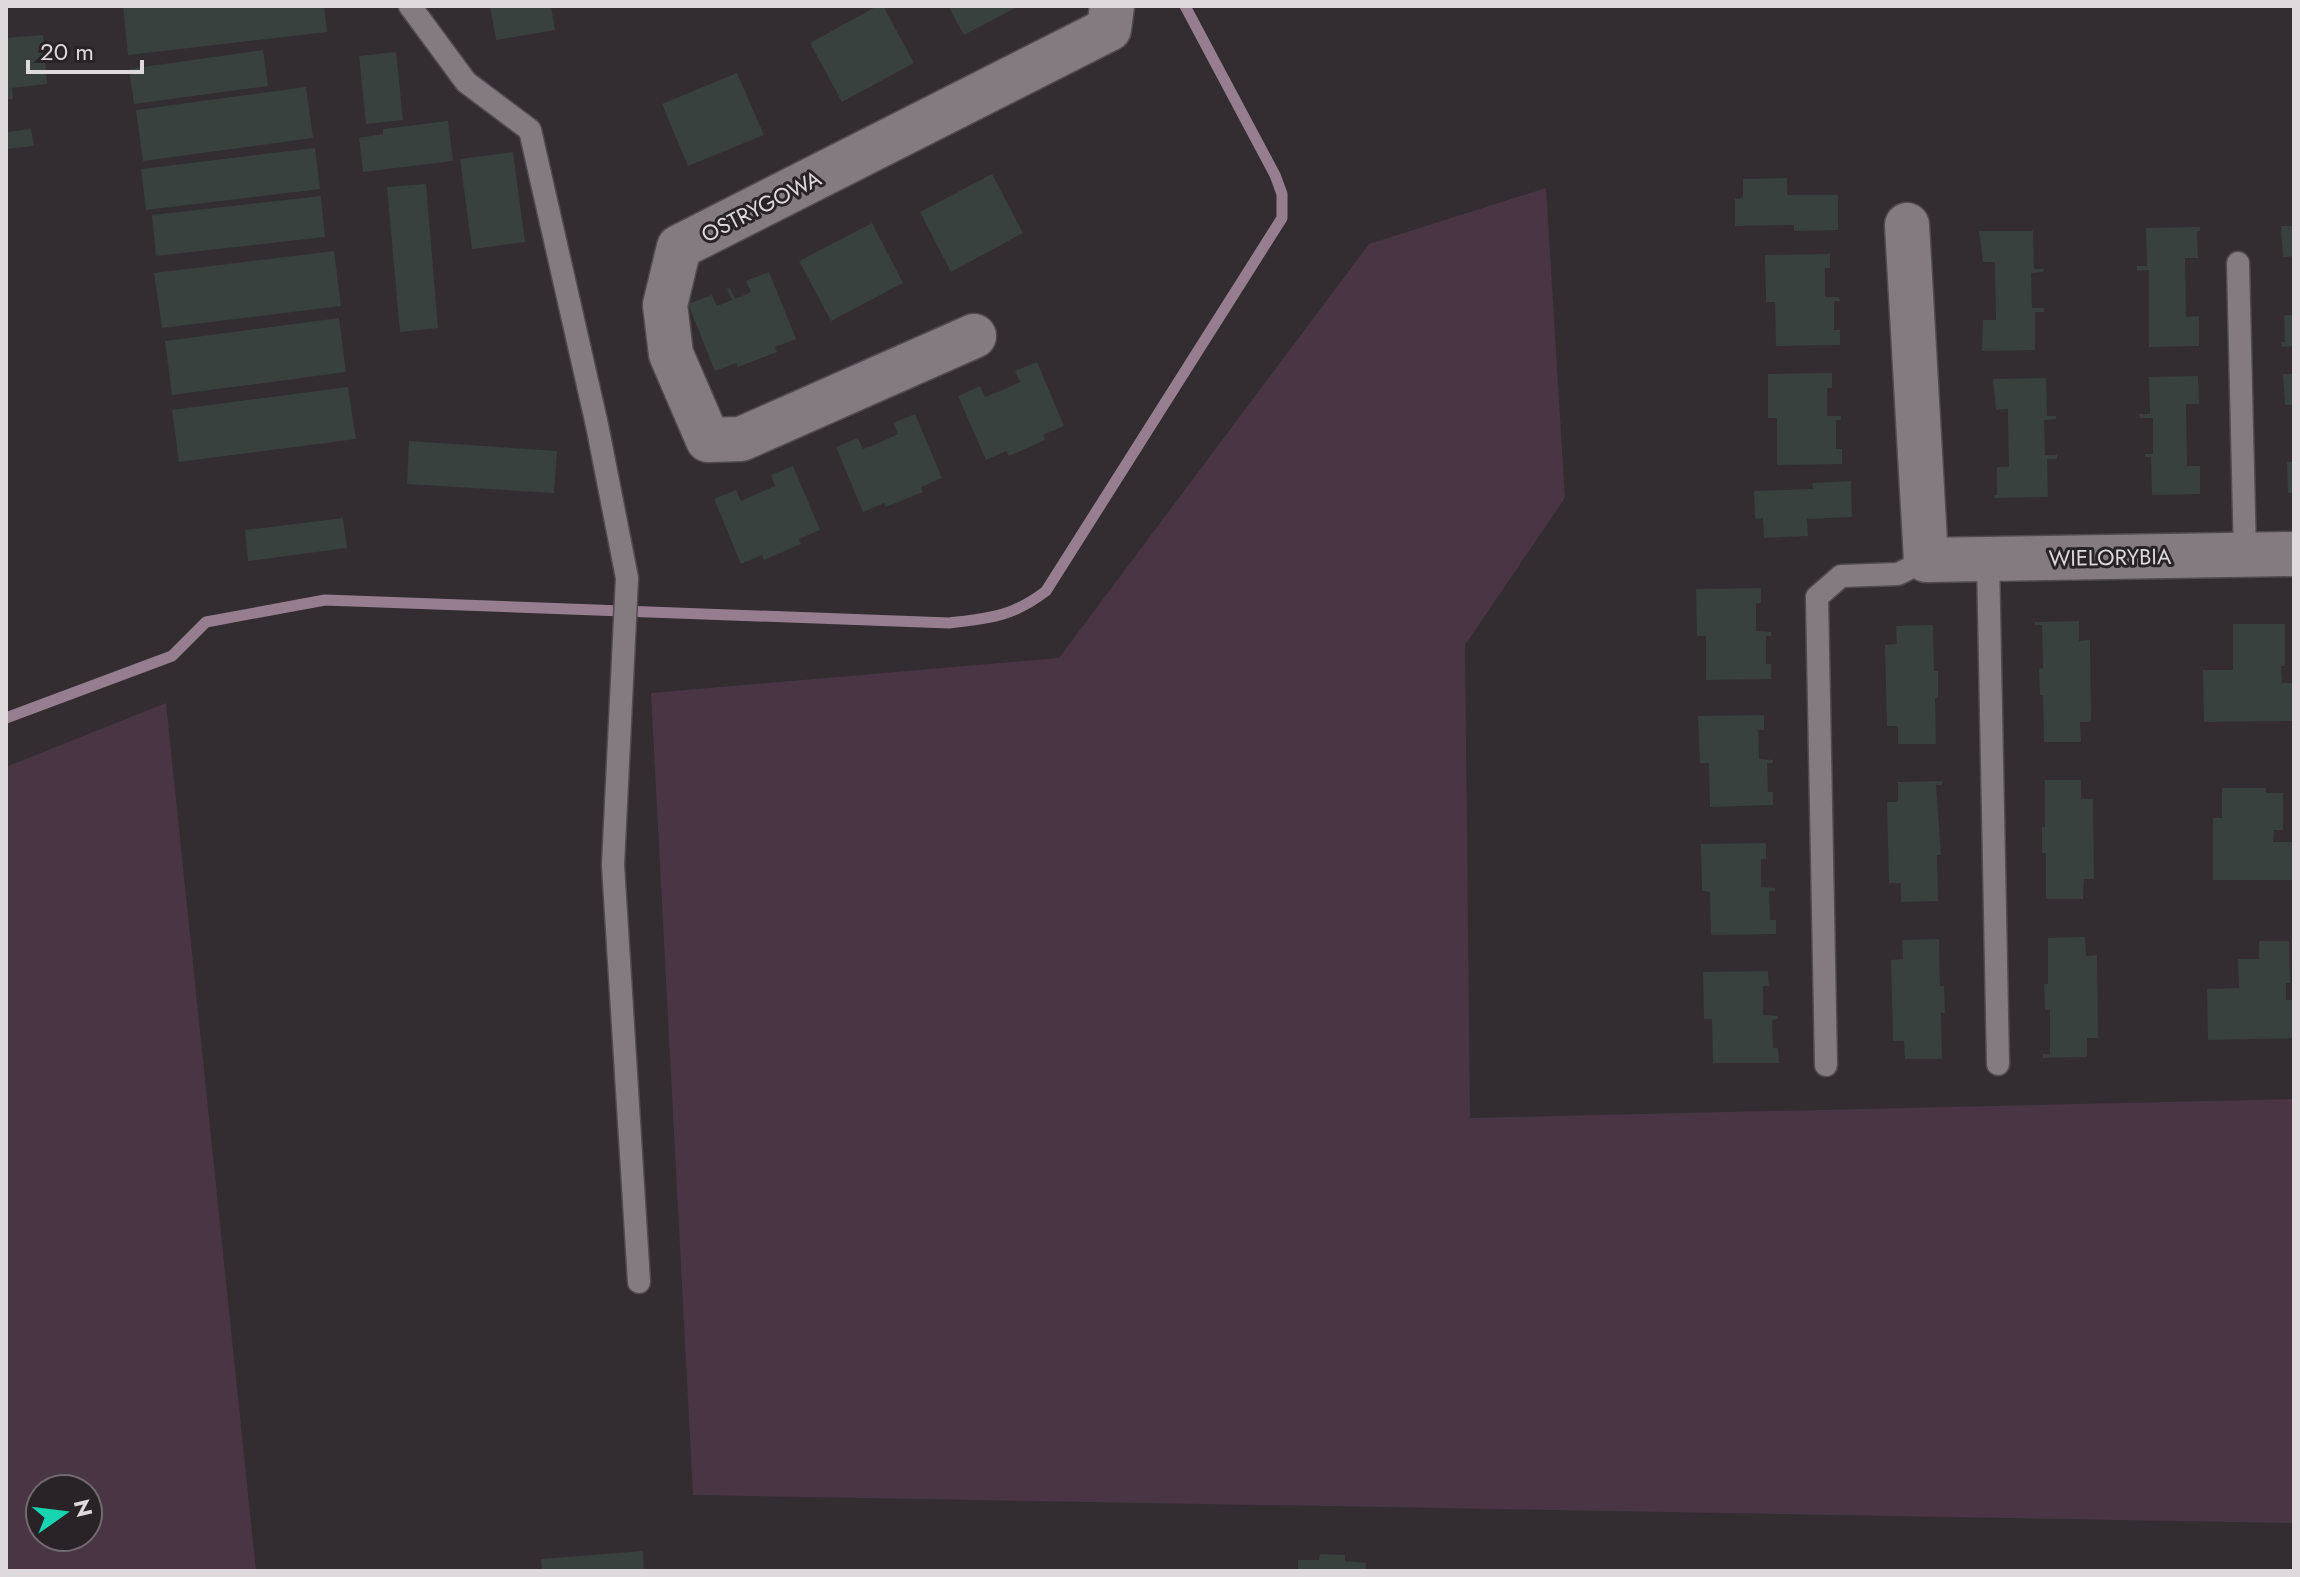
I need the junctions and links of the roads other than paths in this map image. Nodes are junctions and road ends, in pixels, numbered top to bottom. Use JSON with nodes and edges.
{"nodes":[{"id":1,"x":410,"y":6,"type":"edge"},
{"id":2,"x":1111,"y":18,"type":"edge"},
{"id":3,"x":1907,"y":225,"type":"dead end"},
{"id":4,"x":2238,"y":263,"type":"dead end"},
{"id":5,"x":974,"y":336,"type":"dead end"},
{"id":6,"x":2294,"y":554,"type":"edge"},
{"id":7,"x":2245,"y":555,"type":"junction"},
{"id":8,"x":1988,"y":559,"type":"junction"},
{"id":9,"x":1926,"y":560,"type":"junction"},
{"id":10,"x":1998,"y":1064,"type":"dead end"},
{"id":11,"x":1826,"y":1065,"type":"dead end"},
{"id":12,"x":639,"y":1282,"type":"dead end"}],
"edges":[{"from":1,"to":12,"type":"lane"},
{"from":2,"to":5,"type":"street","name":"OSTRYGOWA"},
{"from":3,"to":9,"type":"street"},
{"from":4,"to":7,"type":"lane"},
{"from":6,"to":7,"type":"street","name":"WIELORYBIA"},
{"from":7,"to":8,"type":"street","name":"WIELORYBIA"},
{"from":8,"to":9,"type":"street","name":"WIELORYBIA"},
{"from":8,"to":10,"type":"lane"},
{"from":9,"to":11,"type":"lane"}]}
